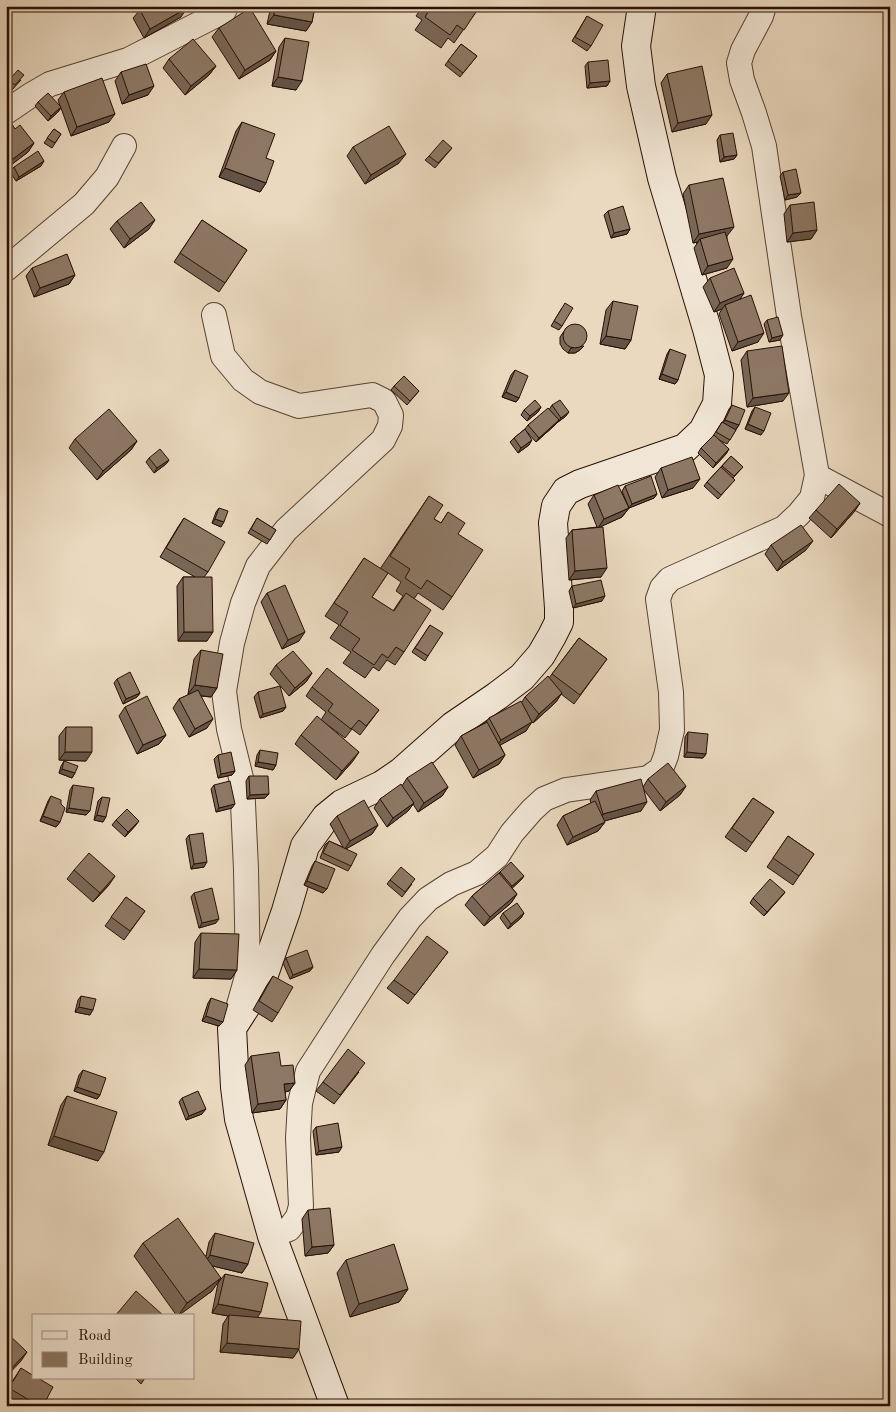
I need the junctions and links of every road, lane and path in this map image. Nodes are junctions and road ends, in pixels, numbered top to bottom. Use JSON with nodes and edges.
{"nodes":[{"id":1,"x":226,"y":6,"type":"edge"},
{"id":2,"x":642,"y":6,"type":"edge"},
{"id":3,"x":764,"y":6,"type":"edge"},
{"id":4,"x":6,"y":112,"type":"edge"},
{"id":5,"x":124,"y":146,"type":"dead end"},
{"id":6,"x":6,"y":269,"type":"edge"},
{"id":7,"x":214,"y":315,"type":"dead end"},
{"id":8,"x":817,"y":476,"type":"junction"},
{"id":9,"x":890,"y":515,"type":"edge"},
{"id":10,"x":232,"y":1028,"type":"junction"},
{"id":11,"x":272,"y":1236,"type":"junction"},
{"id":12,"x":335,"y":1406,"type":"edge"}],
"edges":[{"from":1,"to":4,"type":"street"},
{"from":2,"to":10,"type":"street"},
{"from":3,"to":8,"type":"street"},
{"from":5,"to":6,"type":"street"},
{"from":7,"to":10,"type":"street"},
{"from":8,"to":9,"type":"street"},
{"from":8,"to":11,"type":"street"},
{"from":10,"to":11,"type":"street"},
{"from":11,"to":12,"type":"street"}]}
